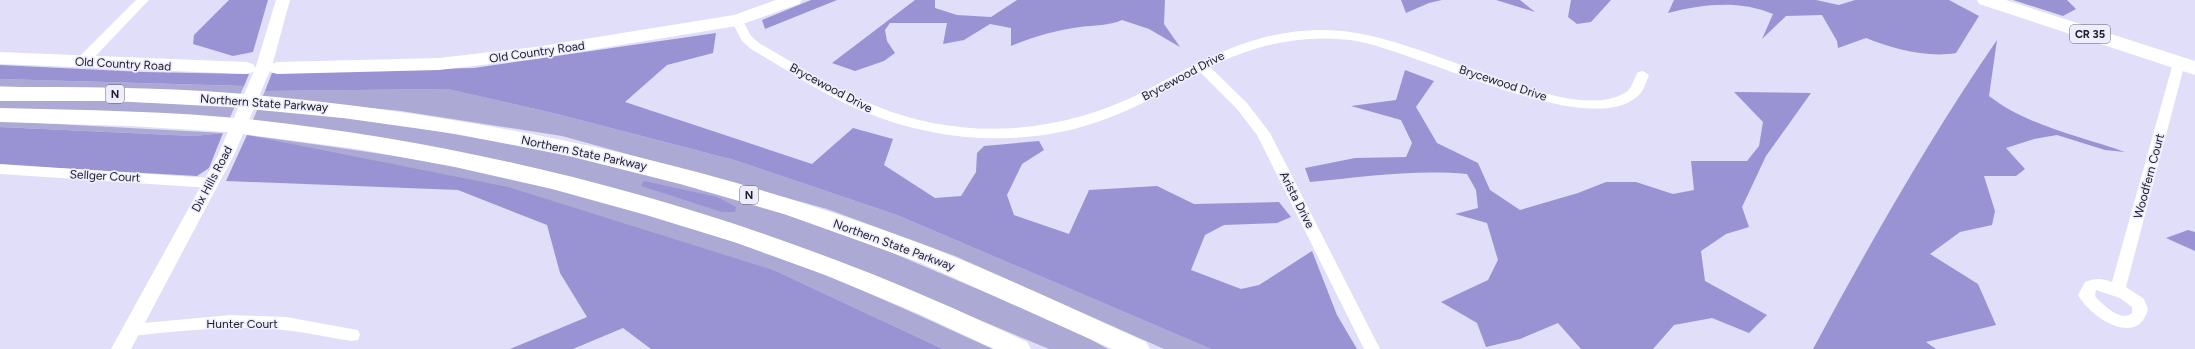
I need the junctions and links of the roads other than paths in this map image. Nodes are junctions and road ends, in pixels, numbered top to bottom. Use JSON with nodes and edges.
{"nodes":[{"id":1,"x":143,"y":0,"type":"edge"},
{"id":2,"x":283,"y":0,"type":"edge"},
{"id":3,"x":793,"y":0,"type":"edge"},
{"id":4,"x":1986,"y":0,"type":"edge"},
{"id":5,"x":737,"y":20,"type":"junction"},
{"id":6,"x":0,"y":58,"type":"edge"},
{"id":7,"x":82,"y":62,"type":"junction"},
{"id":8,"x":1201,"y":66,"type":"junction"},
{"id":9,"x":2187,"y":66,"type":"edge"},
{"id":10,"x":247,"y":68,"type":"dead end"},
{"id":11,"x":277,"y":68,"type":"dead end"},
{"id":12,"x":1643,"y":76,"type":"dead end"},
{"id":13,"x":0,"y":94,"type":"edge"},
{"id":14,"x":0,"y":116,"type":"edge"},
{"id":15,"x":0,"y":170,"type":"edge"},
{"id":16,"x":210,"y":182,"type":"junction"},
{"id":17,"x":2118,"y":289,"type":"dead end"},
{"id":18,"x":132,"y":330,"type":"junction"},
{"id":19,"x":352,"y":335,"type":"dead end"},
{"id":20,"x":121,"y":349,"type":"edge"},
{"id":21,"x":1018,"y":349,"type":"edge"},
{"id":22,"x":1137,"y":349,"type":"edge"},
{"id":23,"x":1372,"y":349,"type":"edge"}],
"edges":[{"from":1,"to":7,"type":"street"},
{"from":2,"to":16,"type":"street","name":"Dix Hills Road"},
{"from":3,"to":5,"type":"main road","name":"Old Country Road"},
{"from":4,"to":9,"type":"main road","number":"CR 35"},
{"from":5,"to":8,"type":"street","name":"Brycewood Drive"},
{"from":5,"to":11,"type":"main road","name":"Old Country Road"},
{"from":6,"to":7,"type":"main road","name":"Old Country Road"},
{"from":7,"to":10,"type":"main road","name":"Old Country Road"},
{"from":8,"to":12,"type":"street","name":"Brycewood Drive"},
{"from":8,"to":23,"type":"street","name":"Arista Drive"},
{"from":9,"to":17,"type":"street","name":"Woodfern Court"},
{"from":13,"to":22,"type":"main road","name":"Northern State Parkway","number":"N"},
{"from":14,"to":21,"type":"main road","name":"Northern State Parkway","number":"N"},
{"from":15,"to":16,"type":"street","name":"Sellger Court"},
{"from":16,"to":18,"type":"street","name":"Dix Hills Road"},
{"from":18,"to":19,"type":"street","name":"Hunter Court"},
{"from":18,"to":20,"type":"street","name":"Dix Hills Road"}]}
